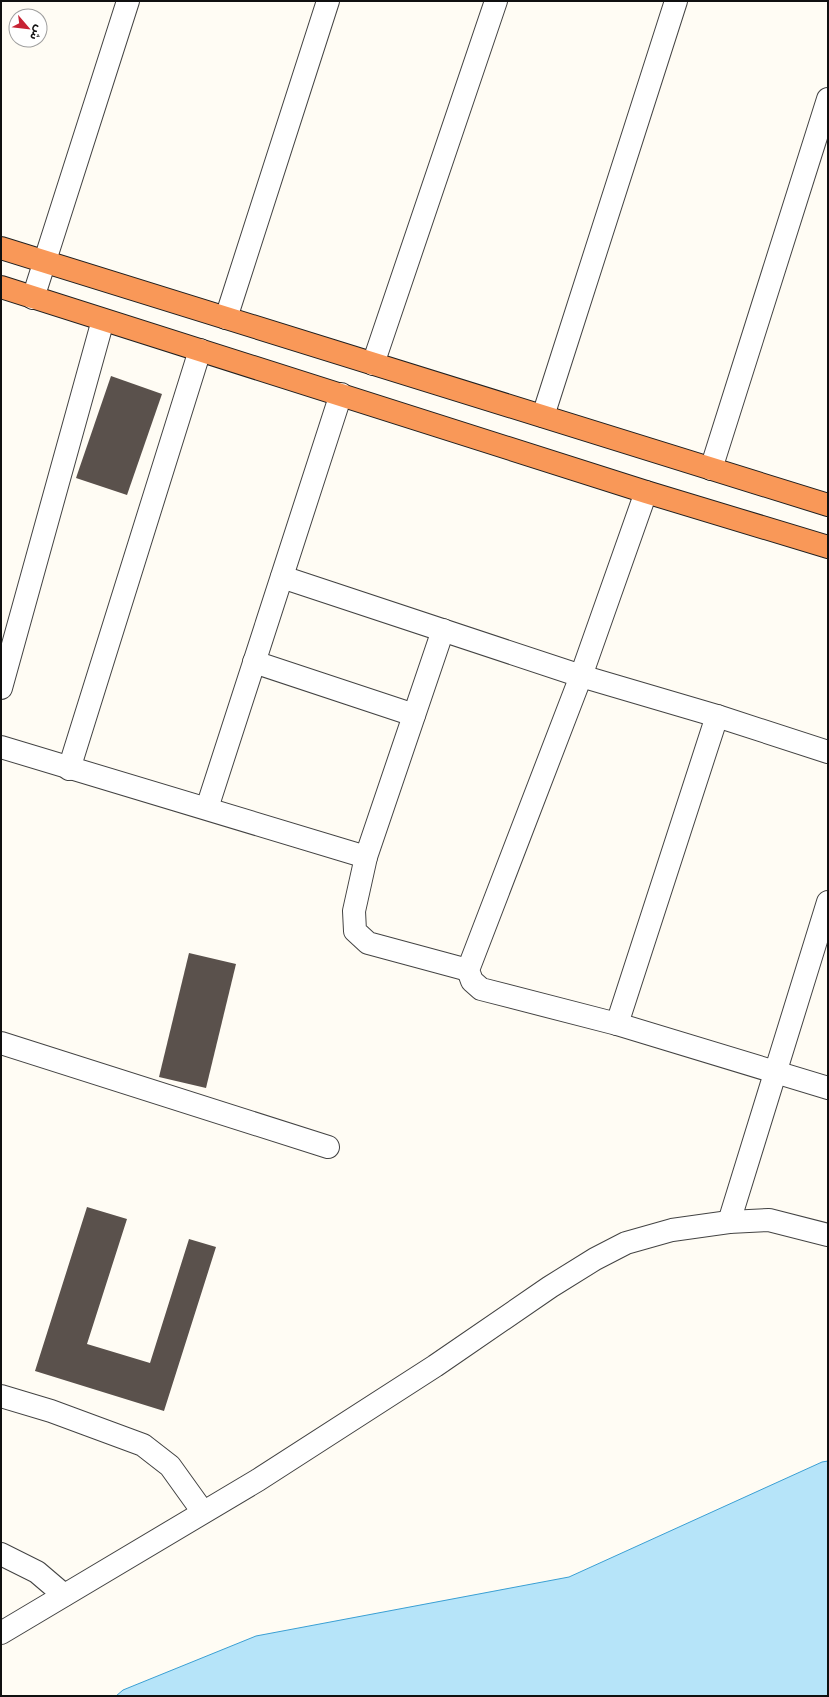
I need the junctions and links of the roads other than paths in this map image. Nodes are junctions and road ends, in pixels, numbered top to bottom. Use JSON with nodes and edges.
{"nodes":[{"id":1,"x":128,"y":1,"type":"edge"},
{"id":2,"x":328,"y":1,"type":"edge"},
{"id":3,"x":496,"y":1,"type":"edge"},
{"id":4,"x":676,"y":1,"type":"edge"},
{"id":5,"x":828,"y":99,"type":"edge"},
{"id":6,"x":1,"y":248,"type":"edge"},
{"id":7,"x":44,"y":261,"type":"junction"},
{"id":8,"x":1,"y":287,"type":"edge"},
{"id":9,"x":33,"y":298,"type":"junction"},
{"id":10,"x":226,"y":318,"type":"junction"},
{"id":11,"x":103,"y":320,"type":"junction"},
{"id":12,"x":200,"y":350,"type":"junction"},
{"id":13,"x":373,"y":364,"type":"junction"},
{"id":14,"x":341,"y":394,"type":"junction"},
{"id":15,"x":543,"y":416,"type":"junction"},
{"id":16,"x":711,"y":469,"type":"junction"},
{"id":17,"x":646,"y":492,"type":"junction"},
{"id":18,"x":828,"y":505,"type":"edge"},
{"id":19,"x":828,"y":547,"type":"edge"},
{"id":20,"x":282,"y":576,"type":"junction"},
{"id":21,"x":443,"y":630,"type":"junction"},
{"id":22,"x":254,"y":662,"type":"junction"},
{"id":23,"x":581,"y":676,"type":"junction"},
{"id":24,"x":1,"y":688,"type":"edge"},
{"id":25,"x":414,"y":715,"type":"junction"},
{"id":26,"x":717,"y":716,"type":"junction"},
{"id":27,"x":1,"y":747,"type":"edge"},
{"id":28,"x":828,"y":752,"type":"edge"},
{"id":29,"x":69,"y":769,"type":"junction"},
{"id":30,"x":207,"y":808,"type":"junction"},
{"id":31,"x":366,"y":857,"type":"junction"},
{"id":32,"x":828,"y":902,"type":"edge"},
{"id":33,"x":468,"y":970,"type":"junction"},
{"id":34,"x":617,"y":1024,"type":"junction"},
{"id":35,"x":1,"y":1043,"type":"edge"},
{"id":36,"x":775,"y":1072,"type":"junction"},
{"id":37,"x":828,"y":1088,"type":"edge"},
{"id":38,"x":328,"y":1147,"type":"dead end"},
{"id":39,"x":728,"y":1222,"type":"junction"},
{"id":40,"x":828,"y":1235,"type":"edge"},
{"id":41,"x":1,"y":1396,"type":"edge"},
{"id":42,"x":203,"y":1512,"type":"junction"},
{"id":43,"x":1,"y":1554,"type":"edge"},
{"id":44,"x":64,"y":1595,"type":"junction"},
{"id":45,"x":1,"y":1633,"type":"edge"}],
"edges":[{"from":1,"to":7,"type":"street"},
{"from":2,"to":10,"type":"street"},
{"from":3,"to":13,"type":"street"},
{"from":4,"to":15,"type":"street"},
{"from":5,"to":16,"type":"street"},
{"from":6,"to":7,"type":"highway"},
{"from":7,"to":9,"type":"street"},
{"from":7,"to":10,"type":"highway"},
{"from":8,"to":9,"type":"highway"},
{"from":9,"to":11,"type":"highway"},
{"from":10,"to":13,"type":"highway"},
{"from":11,"to":12,"type":"highway"},
{"from":11,"to":24,"type":"street"},
{"from":12,"to":14,"type":"highway"},
{"from":12,"to":29,"type":"street"},
{"from":13,"to":15,"type":"highway"},
{"from":14,"to":17,"type":"highway"},
{"from":14,"to":20,"type":"street"},
{"from":15,"to":16,"type":"highway"},
{"from":16,"to":18,"type":"highway"},
{"from":17,"to":19,"type":"highway"},
{"from":17,"to":23,"type":"street"},
{"from":20,"to":21,"type":"street"},
{"from":20,"to":22,"type":"street"},
{"from":21,"to":23,"type":"street"},
{"from":21,"to":25,"type":"street"},
{"from":22,"to":25,"type":"street"},
{"from":22,"to":30,"type":"street"},
{"from":23,"to":26,"type":"street"},
{"from":23,"to":33,"type":"street"},
{"from":25,"to":31,"type":"street"},
{"from":26,"to":28,"type":"street"},
{"from":26,"to":34,"type":"street"},
{"from":27,"to":29,"type":"street"},
{"from":29,"to":30,"type":"street"},
{"from":30,"to":31,"type":"street"},
{"from":31,"to":33,"type":"street"},
{"from":32,"to":36,"type":"street"},
{"from":33,"to":34,"type":"street"},
{"from":34,"to":36,"type":"street"},
{"from":35,"to":38,"type":"street"},
{"from":36,"to":37,"type":"street"},
{"from":36,"to":39,"type":"street"},
{"from":39,"to":40,"type":"street"},
{"from":39,"to":42,"type":"street"},
{"from":41,"to":42,"type":"street"},
{"from":42,"to":44,"type":"street"},
{"from":43,"to":44,"type":"street"},
{"from":44,"to":45,"type":"street"}]}
